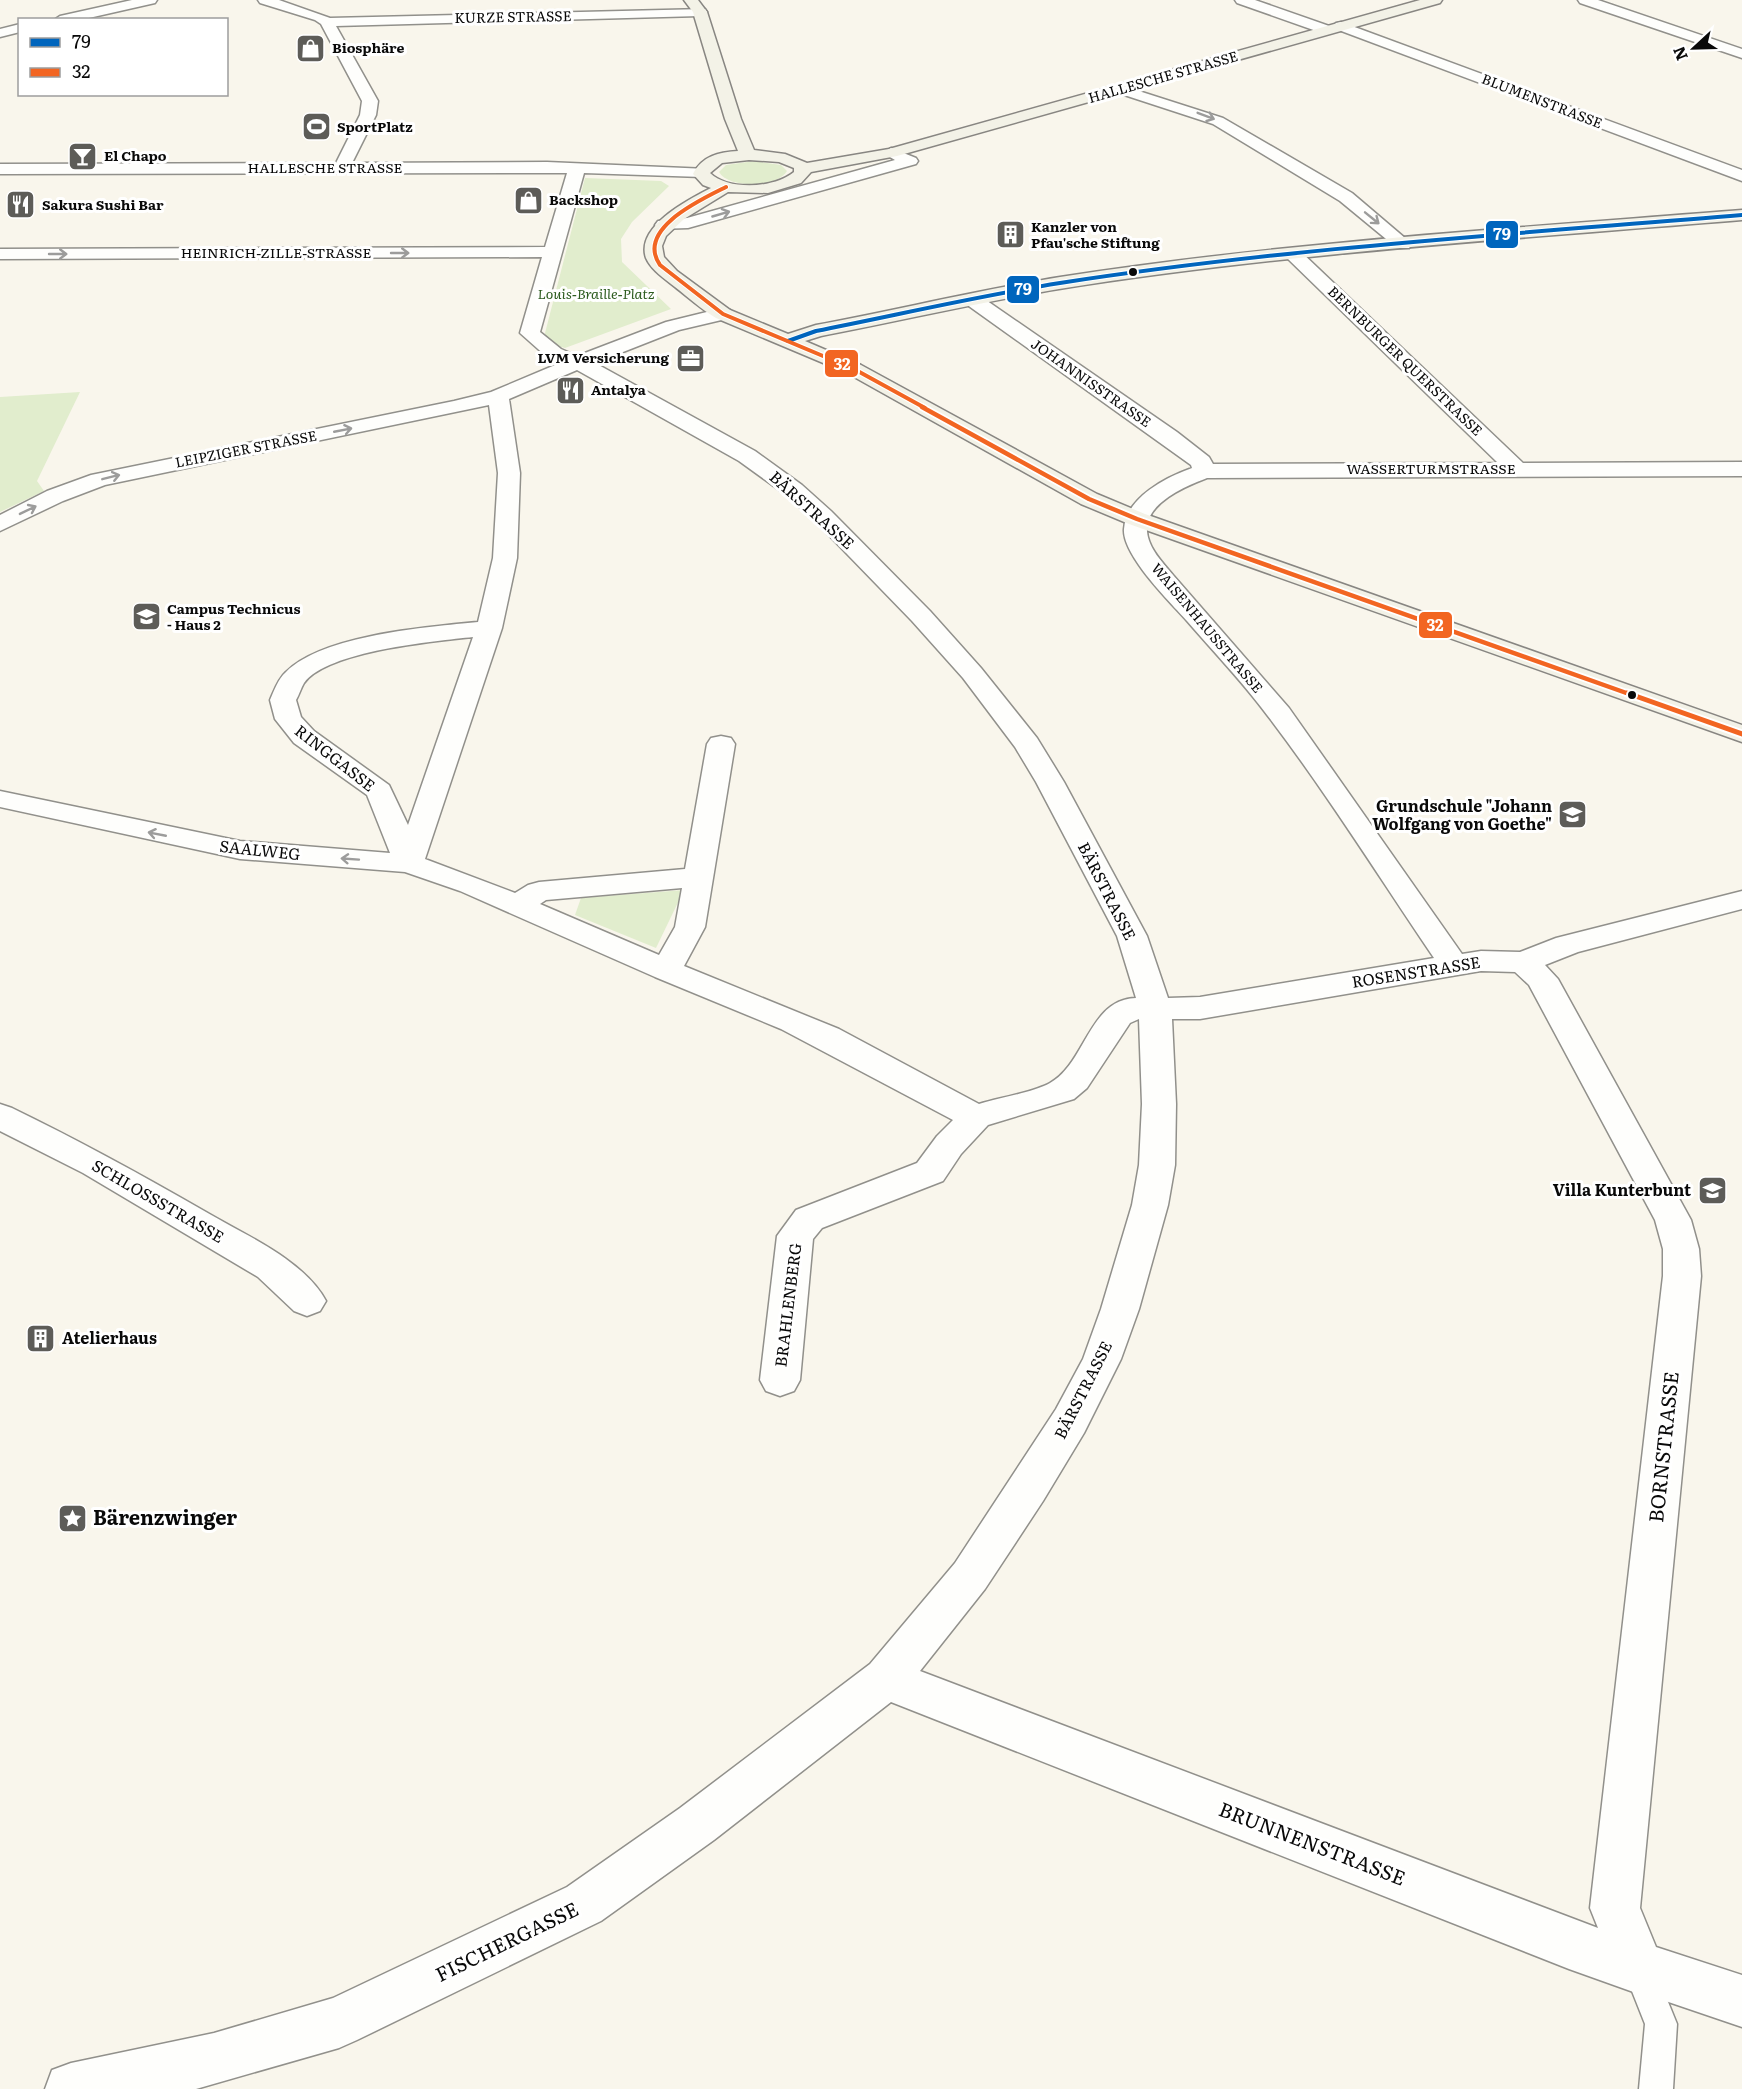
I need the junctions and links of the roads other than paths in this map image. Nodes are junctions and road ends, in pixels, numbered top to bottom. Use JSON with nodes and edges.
{"nodes":[{"id":1,"x":150,"y":0,"type":"edge"},
{"id":2,"x":266,"y":0,"type":"edge"},
{"id":3,"x":462,"y":0,"type":"edge"},
{"id":4,"x":1242,"y":0,"type":"edge"},
{"id":5,"x":1435,"y":0,"type":"edge"},
{"id":6,"x":1586,"y":0,"type":"edge"},
{"id":7,"x":698,"y":4,"type":"edge"},
{"id":8,"x":69,"y":18,"type":"edge"},
{"id":9,"x":461,"y":18,"type":"junction"},
{"id":10,"x":327,"y":22,"type":"junction"},
{"id":11,"x":18,"y":28,"type":"edge"},
{"id":12,"x":1334,"y":28,"type":"junction"},
{"id":13,"x":0,"y":33,"type":"edge"},
{"id":14,"x":1742,"y":54,"type":"edge"},
{"id":15,"x":1120,"y":89,"type":"junction"},
{"id":16,"x":891,"y":153,"type":"junction"},
{"id":17,"x":748,"y":155,"type":"junction"},
{"id":18,"x":341,"y":168,"type":"junction"},
{"id":19,"x":0,"y":169,"type":"edge"},
{"id":20,"x":579,"y":169,"type":"junction"},
{"id":21,"x":803,"y":169,"type":"junction"},
{"id":22,"x":702,"y":172,"type":"junction"},
{"id":23,"x":1742,"y":176,"type":"edge"},
{"id":24,"x":726,"y":187,"type":"junction"},
{"id":25,"x":1738,"y":218,"type":"edge"},
{"id":26,"x":664,"y":225,"type":"junction"},
{"id":27,"x":1403,"y":244,"type":"junction"},
{"id":28,"x":552,"y":252,"type":"junction"},
{"id":29,"x":0,"y":254,"type":"edge"},
{"id":30,"x":1293,"y":254,"type":"junction"},
{"id":31,"x":973,"y":300,"type":"junction"},
{"id":32,"x":723,"y":314,"type":"junction"},
{"id":33,"x":788,"y":341,"type":"junction"},
{"id":34,"x":577,"y":363,"type":"junction"},
{"id":35,"x":498,"y":396,"type":"junction"},
{"id":36,"x":1516,"y":469,"type":"junction"},
{"id":37,"x":1742,"y":469,"type":"edge"},
{"id":38,"x":1204,"y":471,"type":"junction"},
{"id":39,"x":1137,"y":519,"type":"junction"},
{"id":40,"x":0,"y":524,"type":"edge"},
{"id":41,"x":489,"y":628,"type":"junction"},
{"id":42,"x":1742,"y":734,"type":"edge"},
{"id":43,"x":721,"y":744,"type":"dead end"},
{"id":44,"x":0,"y":799,"type":"edge"},
{"id":45,"x":409,"y":864,"type":"junction"},
{"id":46,"x":699,"y":877,"type":"junction"},
{"id":47,"x":1742,"y":900,"type":"edge"},
{"id":48,"x":518,"y":904,"type":"junction"},
{"id":49,"x":1523,"y":962,"type":"junction"},
{"id":50,"x":1454,"y":965,"type":"junction"},
{"id":51,"x":666,"y":970,"type":"junction"},
{"id":52,"x":1155,"y":1008,"type":"junction"},
{"id":53,"x":0,"y":1116,"type":"edge"},
{"id":54,"x":976,"y":1117,"type":"junction"},
{"id":55,"x":307,"y":1301,"type":"dead end"},
{"id":56,"x":780,"y":1380,"type":"dead end"},
{"id":57,"x":886,"y":1679,"type":"junction"},
{"id":58,"x":1639,"y":1969,"type":"junction"},
{"id":59,"x":1742,"y":2001,"type":"edge"},
{"id":60,"x":71,"y":2089,"type":"edge"},
{"id":61,"x":1656,"y":2089,"type":"edge"}],
"edges":[{"from":1,"to":8,"type":"street"},
{"from":2,"to":10,"type":"street"},
{"from":3,"to":9,"type":"street"},
{"from":4,"to":12,"type":"street","name":"BLUMENSTRASSE"},
{"from":5,"to":12,"type":"street","name":"HALLESCHE STRASSE"},
{"from":6,"to":14,"type":"street"},
{"from":7,"to":9,"type":"street","name":"KURZE STRASSE"},
{"from":7,"to":17,"type":"street"},
{"from":9,"to":10,"type":"street","name":"KURZE STRASSE"},
{"from":10,"to":18,"type":"street"},
{"from":11,"to":13,"type":"street"},
{"from":12,"to":15,"type":"street","name":"HALLESCHE STRASSE"},
{"from":12,"to":23,"type":"street","name":"BLUMENSTRASSE"},
{"from":15,"to":16,"type":"street","name":"HALLESCHE STRASSE"},
{"from":15,"to":27,"type":"street","one_way":true},
{"from":16,"to":21,"type":"street","name":"HALLESCHE STRASSE"},
{"from":26,"to":16,"type":"street","one_way":true},
{"from":17,"to":21,"type":"street"},
{"from":17,"to":22,"type":"street"},
{"from":18,"to":19,"type":"street","name":"HALLESCHE STRASSE"},
{"from":18,"to":20,"type":"street","name":"HALLESCHE STRASSE"},
{"from":20,"to":22,"type":"street","name":"HALLESCHE STRASSE"},
{"from":20,"to":28,"type":"street"},
{"from":21,"to":24,"type":"street"},
{"from":22,"to":24,"type":"street"},
{"from":24,"to":26,"type":"street"},
{"from":25,"to":27,"type":"street"},
{"from":26,"to":32,"type":"street"},
{"from":27,"to":30,"type":"street"},
{"from":29,"to":28,"type":"street","name":"HEINRICH-ZILLE-STRASSE","one_way":true},
{"from":28,"to":34,"type":"street"},
{"from":30,"to":31,"type":"street"},
{"from":30,"to":36,"type":"street","name":"BERNBURGER QUERSTRASSE"},
{"from":31,"to":33,"type":"street"},
{"from":31,"to":38,"type":"street","name":"JOHANNISSTRASSE"},
{"from":32,"to":33,"type":"street"},
{"from":32,"to":34,"type":"street"},
{"from":33,"to":39,"type":"street"},
{"from":34,"to":35,"type":"street"},
{"from":34,"to":52,"type":"street","name":"BÄRSTRASSE"},
{"from":40,"to":35,"type":"street","name":"LEIPZIGER STRASSE","one_way":true},
{"from":35,"to":41,"type":"street"},
{"from":36,"to":37,"type":"street","name":"WASSERTURMSTRASSE"},
{"from":36,"to":38,"type":"street","name":"WASSERTURMSTRASSE"},
{"from":38,"to":39,"type":"street","name":"WASSERTURMSTRASSE"},
{"from":39,"to":42,"type":"street"},
{"from":39,"to":50,"type":"street","name":"WAISENHAUSSTRASSE"},
{"from":41,"to":45,"type":"street"},
{"from":41,"to":45,"type":"street","name":"RINGGASSE"},
{"from":43,"to":46,"type":"street"},
{"from":45,"to":44,"type":"street","name":"SAALWEG","one_way":true},
{"from":45,"to":48,"type":"street","name":"SAALWEG"},
{"from":46,"to":48,"type":"street"},
{"from":46,"to":51,"type":"street"},
{"from":47,"to":49,"type":"street","name":"ROSENSTRASSE"},
{"from":48,"to":51,"type":"street","name":"SAALWEG"},
{"from":49,"to":50,"type":"street","name":"ROSENSTRASSE"},
{"from":49,"to":58,"type":"street","name":"BORNSTRASSE"},
{"from":50,"to":52,"type":"street","name":"ROSENSTRASSE"},
{"from":51,"to":54,"type":"street","name":"SAALWEG"},
{"from":52,"to":54,"type":"street","name":"BRAHLENBERG"},
{"from":52,"to":57,"type":"street","name":"BÄRSTRASSE"},
{"from":53,"to":55,"type":"street","name":"SCHLOSSSTRASSE"},
{"from":54,"to":56,"type":"street","name":"BRAHLENBERG"},
{"from":57,"to":58,"type":"street","name":"BRUNNENSTRASSE"},
{"from":57,"to":60,"type":"street","name":"FISCHERGASSE"},
{"from":58,"to":59,"type":"street","name":"BRUNNENSTRASSE"},
{"from":58,"to":61,"type":"lane"}]}
